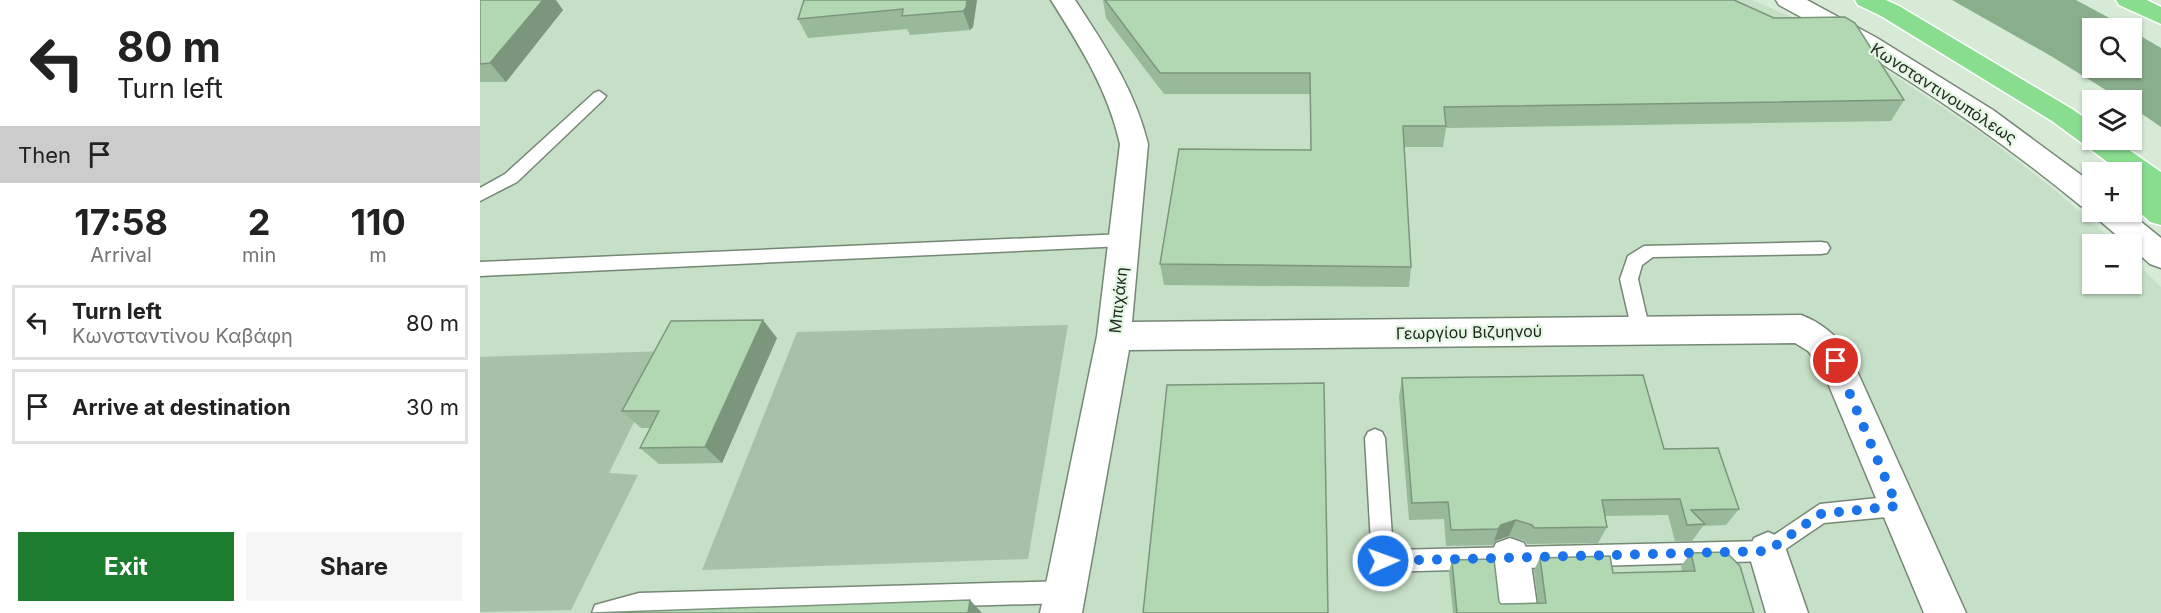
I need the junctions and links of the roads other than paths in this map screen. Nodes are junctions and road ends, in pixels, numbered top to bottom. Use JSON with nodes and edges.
{"nodes":[{"id":1,"x":1064,"y":0,"type":"edge"},
{"id":2,"x":1788,"y":0,"type":"edge"},
{"id":3,"x":1867,"y":0,"type":"edge"},
{"id":4,"x":2128,"y":0,"type":"edge"},
{"id":5,"x":2161,"y":17,"type":"edge"},
{"id":6,"x":599,"y":96,"type":"dead end"},
{"id":7,"x":2062,"y":115,"type":"junction"},
{"id":8,"x":2082,"y":129,"type":"edge"},
{"id":9,"x":2110,"y":150,"type":"edge"},
{"id":10,"x":2101,"y":162,"type":"edge"},
{"id":11,"x":2161,"y":187,"type":"edge"},
{"id":12,"x":2082,"y":190,"type":"edge"},
{"id":13,"x":480,"y":195,"type":"edge"},
{"id":14,"x":2142,"y":198,"type":"edge"},
{"id":15,"x":2161,"y":214,"type":"edge"},
{"id":16,"x":2122,"y":222,"type":"edge"},
{"id":17,"x":1124,"y":240,"type":"junction"},
{"id":18,"x":1821,"y":248,"type":"dead end"},
{"id":19,"x":2161,"y":256,"type":"edge"},
{"id":20,"x":480,"y":269,"type":"edge"},
{"id":21,"x":1641,"y":331,"type":"junction"},
{"id":22,"x":1114,"y":336,"type":"junction"},
{"id":23,"x":1375,"y":438,"type":"dead end"},
{"id":24,"x":1897,"y":506,"type":"junction"},
{"id":25,"x":1768,"y":551,"type":"junction"},
{"id":26,"x":1510,"y":557,"type":"junction"},
{"id":27,"x":1063,"y":603,"type":"edge"},
{"id":28,"x":603,"y":613,"type":"edge"},
{"id":29,"x":1517,"y":613,"type":"edge"},
{"id":30,"x":1787,"y":613,"type":"edge"},
{"id":31,"x":1945,"y":613,"type":"edge"}],
"edges":[{"from":1,"to":17,"type":"street","name":"Μπιχάκη"},
{"from":2,"to":12,"type":"street","name":"Κωνσταντινουπόλεως"},
{"from":3,"to":7,"type":"highway"},
{"from":4,"to":5,"type":"highway"},
{"from":6,"to":13,"type":"lane"},
{"from":7,"to":8,"type":"highway"},
{"from":7,"to":10,"type":"highway"},
{"from":9,"to":11,"type":"highway"},
{"from":14,"to":15,"type":"highway"},
{"from":16,"to":19,"type":"street"},
{"from":17,"to":20,"type":"lane"},
{"from":17,"to":22,"type":"street","name":"Μπιχάκη"},
{"from":18,"to":21,"type":"lane"},
{"from":21,"to":22,"type":"street","name":"Γεωργίου Βιζυηνού"},
{"from":21,"to":24,"type":"street","name":"Γεωργίου Βιζυηνού"},
{"from":22,"to":27,"type":"street","name":"Μπιχάκη"},
{"from":23,"to":26,"type":"lane"},
{"from":24,"to":25,"type":"lane"},
{"from":24,"to":31,"type":"street"},
{"from":25,"to":26,"type":"lane"},
{"from":25,"to":30,"type":"street"},
{"from":26,"to":29,"type":"street"},
{"from":27,"to":28,"type":"lane"}]}
